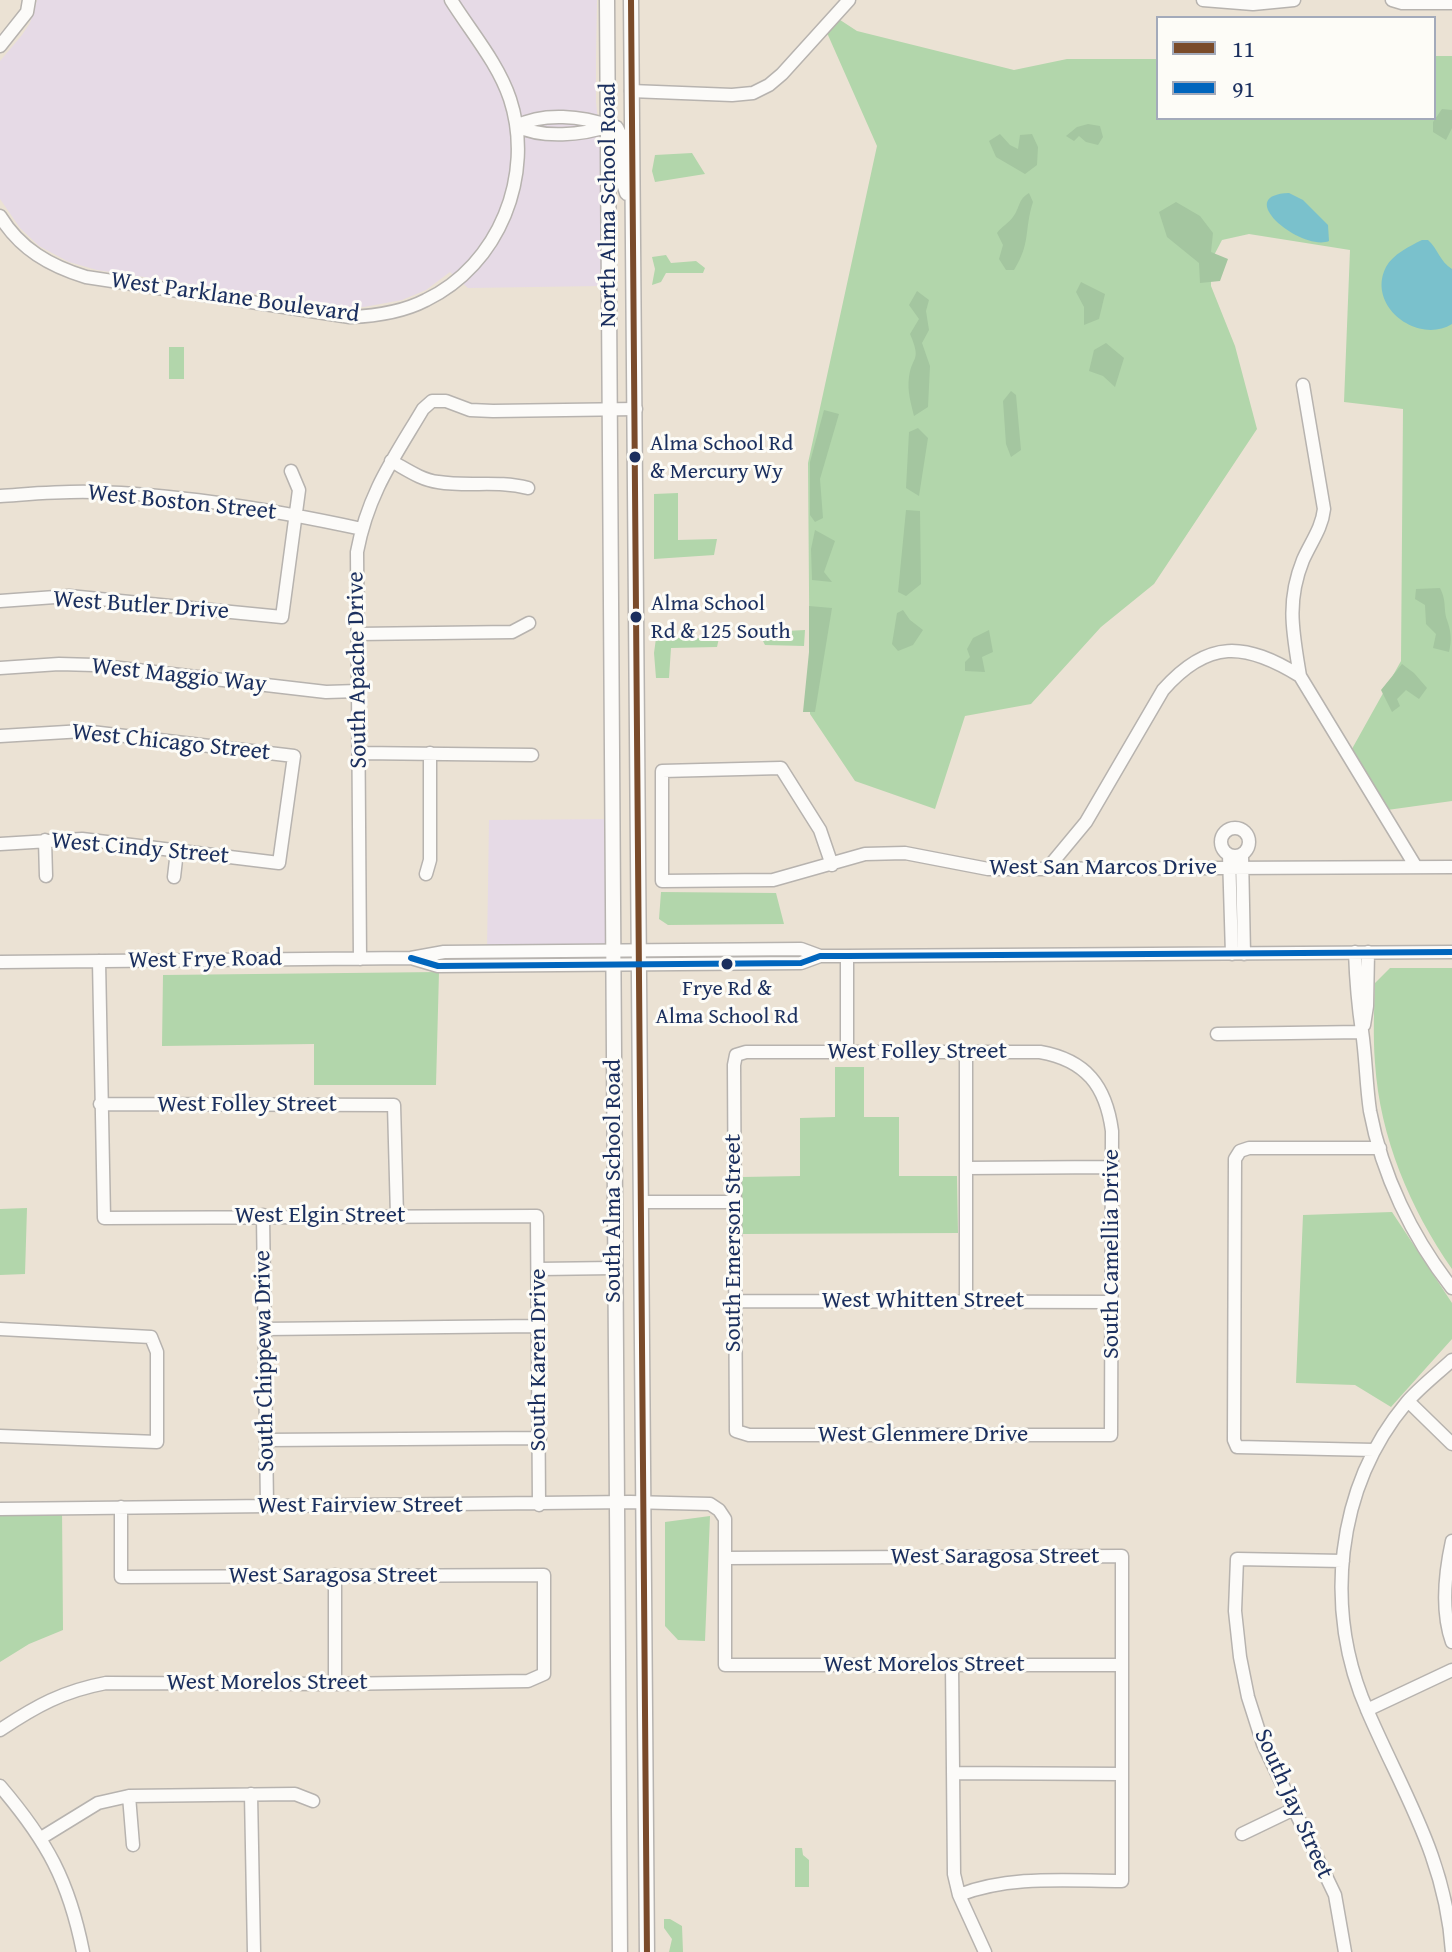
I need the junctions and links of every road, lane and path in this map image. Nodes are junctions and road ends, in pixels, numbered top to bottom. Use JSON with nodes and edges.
{"nodes":[{"id":1,"x":29,"y":0,"type":"edge"},
{"id":2,"x":451,"y":0,"type":"edge"},
{"id":3,"x":607,"y":0,"type":"edge"},
{"id":4,"x":631,"y":0,"type":"edge"},
{"id":5,"x":849,"y":0,"type":"edge"},
{"id":6,"x":1203,"y":0,"type":"edge"},
{"id":7,"x":1294,"y":0,"type":"edge"},
{"id":8,"x":1392,"y":0,"type":"edge"},
{"id":9,"x":1452,"y":3,"type":"edge"},
{"id":10,"x":0,"y":46,"type":"edge"},
{"id":11,"x":631,"y":91,"type":"junction"},
{"id":12,"x":517,"y":126,"type":"junction"},
{"id":13,"x":609,"y":126,"type":"junction"},
{"id":14,"x":632,"y":209,"type":"junction"},
{"id":15,"x":0,"y":216,"type":"edge"},
{"id":16,"x":1303,"y":385,"type":"dead end"},
{"id":17,"x":636,"y":409,"type":"junction"},
{"id":18,"x":610,"y":410,"type":"junction"},
{"id":19,"x":391,"y":461,"type":"junction"},
{"id":20,"x":291,"y":471,"type":"dead end"},
{"id":21,"x":528,"y":488,"type":"dead end"},
{"id":22,"x":0,"y":496,"type":"edge"},
{"id":23,"x":296,"y":515,"type":"junction"},
{"id":24,"x":362,"y":529,"type":"junction"},
{"id":25,"x":0,"y":601,"type":"edge"},
{"id":26,"x":529,"y":623,"type":"dead end"},
{"id":27,"x":357,"y":634,"type":"junction"},
{"id":28,"x":1292,"y":640,"type":"junction"},
{"id":29,"x":1270,"y":658,"type":"junction"},
{"id":30,"x":0,"y":668,"type":"edge"},
{"id":31,"x":1300,"y":676,"type":"junction"},
{"id":32,"x":358,"y":691,"type":"junction"},
{"id":33,"x":0,"y":736,"type":"edge"},
{"id":34,"x":359,"y":753,"type":"junction"},
{"id":35,"x":430,"y":753,"type":"junction"},
{"id":36,"x":532,"y":755,"type":"dead end"},
{"id":37,"x":45,"y":840,"type":"junction"},
{"id":38,"x":0,"y":844,"type":"edge"},
{"id":39,"x":177,"y":851,"type":"junction"},
{"id":40,"x":1236,"y":855,"type":"dead end"},
{"id":41,"x":279,"y":863,"type":"joint"},
{"id":42,"x":832,"y":865,"type":"junction"},
{"id":43,"x":1416,"y":867,"type":"junction"},
{"id":44,"x":1452,"y":867,"type":"edge"},
{"id":45,"x":1047,"y":869,"type":"junction"},
{"id":46,"x":1236,"y":869,"type":"junction"},
{"id":47,"x":426,"y":874,"type":"dead end"},
{"id":48,"x":46,"y":876,"type":"dead end"},
{"id":49,"x":174,"y":877,"type":"dead end"},
{"id":50,"x":1362,"y":952,"type":"junction"},
{"id":51,"x":1452,"y":952,"type":"edge"},
{"id":52,"x":1238,"y":954,"type":"junction"},
{"id":53,"x":847,"y":956,"type":"junction"},
{"id":54,"x":613,"y":957,"type":"junction"},
{"id":55,"x":638,"y":957,"type":"junction"},
{"id":56,"x":360,"y":959,"type":"junction"},
{"id":57,"x":99,"y":961,"type":"junction"},
{"id":58,"x":0,"y":962,"type":"edge"},
{"id":59,"x":1362,"y":1032,"type":"junction"},
{"id":60,"x":1217,"y":1034,"type":"dead end"},
{"id":61,"x":847,"y":1052,"type":"junction"},
{"id":62,"x":966,"y":1052,"type":"junction"},
{"id":63,"x":736,"y":1055,"type":"joint"},
{"id":64,"x":1092,"y":1078,"type":"joint"},
{"id":65,"x":100,"y":1104,"type":"junction"},
{"id":66,"x":1380,"y":1148,"type":"junction"},
{"id":67,"x":1112,"y":1167,"type":"junction"},
{"id":68,"x":966,"y":1168,"type":"junction"},
{"id":69,"x":641,"y":1202,"type":"junction"},
{"id":70,"x":735,"y":1202,"type":"junction"},
{"id":71,"x":263,"y":1215,"type":"junction"},
{"id":72,"x":397,"y":1216,"type":"junction"},
{"id":73,"x":537,"y":1216,"type":"joint"},
{"id":74,"x":614,"y":1268,"type":"junction"},
{"id":75,"x":539,"y":1269,"type":"junction"},
{"id":76,"x":1452,"y":1288,"type":"edge"},
{"id":77,"x":734,"y":1301,"type":"junction"},
{"id":78,"x":966,"y":1301,"type":"junction"},
{"id":79,"x":1112,"y":1302,"type":"junction"},
{"id":80,"x":538,"y":1326,"type":"junction"},
{"id":81,"x":0,"y":1329,"type":"edge"},
{"id":82,"x":264,"y":1329,"type":"junction"},
{"id":83,"x":1452,"y":1360,"type":"edge"},
{"id":84,"x":1408,"y":1401,"type":"junction"},
{"id":85,"x":736,"y":1431,"type":"joint"},
{"id":86,"x":1111,"y":1435,"type":"joint"},
{"id":87,"x":0,"y":1436,"type":"edge"},
{"id":88,"x":540,"y":1438,"type":"junction"},
{"id":89,"x":266,"y":1440,"type":"junction"},
{"id":90,"x":1452,"y":1444,"type":"edge"},
{"id":91,"x":1374,"y":1450,"type":"junction"},
{"id":92,"x":616,"y":1503,"type":"junction"},
{"id":93,"x":643,"y":1503,"type":"junction"},
{"id":94,"x":539,"y":1505,"type":"junction"},
{"id":95,"x":267,"y":1506,"type":"junction"},
{"id":96,"x":121,"y":1507,"type":"junction"},
{"id":97,"x":0,"y":1509,"type":"edge"},
{"id":98,"x":1452,"y":1541,"type":"edge"},
{"id":99,"x":725,"y":1558,"type":"junction"},
{"id":100,"x":1343,"y":1561,"type":"junction"},
{"id":101,"x":335,"y":1575,"type":"junction"},
{"id":102,"x":1452,"y":1642,"type":"edge"},
{"id":103,"x":952,"y":1665,"type":"junction"},
{"id":104,"x":1122,"y":1665,"type":"junction"},
{"id":105,"x":1452,"y":1670,"type":"edge"},
{"id":106,"x":544,"y":1674,"type":"joint"},
{"id":107,"x":335,"y":1684,"type":"junction"},
{"id":108,"x":1367,"y":1710,"type":"junction"},
{"id":109,"x":0,"y":1730,"type":"edge"},
{"id":110,"x":953,"y":1773,"type":"junction"},
{"id":111,"x":1122,"y":1774,"type":"junction"},
{"id":112,"x":0,"y":1786,"type":"edge"},
{"id":113,"x":251,"y":1794,"type":"junction"},
{"id":114,"x":129,"y":1796,"type":"junction"},
{"id":115,"x":313,"y":1801,"type":"dead end"},
{"id":116,"x":1294,"y":1809,"type":"junction"},
{"id":117,"x":1242,"y":1834,"type":"dead end"},
{"id":118,"x":41,"y":1838,"type":"junction"},
{"id":119,"x":133,"y":1845,"type":"dead end"},
{"id":120,"x":959,"y":1895,"type":"junction"},
{"id":121,"x":83,"y":1952,"type":"edge"},
{"id":122,"x":254,"y":1952,"type":"edge"},
{"id":123,"x":620,"y":1952,"type":"edge"},
{"id":124,"x":647,"y":1952,"type":"edge"},
{"id":125,"x":985,"y":1952,"type":"edge"},
{"id":126,"x":1345,"y":1952,"type":"edge"},
{"id":127,"x":1452,"y":1952,"type":"edge"}],
"edges":[{"from":1,"to":10,"type":"street"},
{"from":2,"to":12,"type":"street","name":"West Parklane Boulevard"},
{"from":3,"to":13,"type":"main road","name":"North Alma School Road"},
{"from":4,"to":11,"type":"main road","name":"North Alma School Road"},
{"from":5,"to":11,"type":"street"},
{"from":6,"to":7,"type":"street"},
{"from":8,"to":9,"type":"street"},
{"from":11,"to":14,"type":"main road","name":"North Alma School Road"},
{"from":12,"to":13,"type":"street"},
{"from":12,"to":15,"type":"street","name":"West Parklane Boulevard"},
{"from":13,"to":14,"type":"main road"},
{"from":13,"to":18,"type":"main road","name":"North Alma School Road"},
{"from":14,"to":17,"type":"main road","name":"North Alma School Road"},
{"from":16,"to":28,"type":"street"},
{"from":17,"to":18,"type":"street"},
{"from":17,"to":55,"type":"main road","name":"South Alma School Road"},
{"from":18,"to":19,"type":"street","name":"South Apache Drive"},
{"from":18,"to":54,"type":"main road","name":"South Alma School Road"},
{"from":19,"to":21,"type":"street"},
{"from":19,"to":24,"type":"street","name":"South Apache Drive"},
{"from":20,"to":23,"type":"street"},
{"from":22,"to":23,"type":"street","name":"West Boston Street"},
{"from":23,"to":24,"type":"street","name":"West Boston Street"},
{"from":23,"to":25,"type":"street","name":"West Butler Drive"},
{"from":24,"to":27,"type":"street","name":"South Apache Drive"},
{"from":26,"to":27,"type":"street"},
{"from":27,"to":32,"type":"street","name":"South Apache Drive"},
{"from":28,"to":29,"type":"street"},
{"from":28,"to":31,"type":"street"},
{"from":29,"to":31,"type":"street"},
{"from":29,"to":45,"type":"street"},
{"from":30,"to":32,"type":"street","name":"West Maggio Way"},
{"from":31,"to":43,"type":"street"},
{"from":32,"to":34,"type":"street","name":"South Apache Drive"},
{"from":33,"to":41,"type":"street","name":"West Chicago Street"},
{"from":34,"to":35,"type":"street"},
{"from":34,"to":56,"type":"street","name":"South Apache Drive"},
{"from":35,"to":36,"type":"street"},
{"from":35,"to":47,"type":"street"},
{"from":37,"to":38,"type":"street","name":"West Cindy Street"},
{"from":37,"to":39,"type":"street","name":"West Cindy Street"},
{"from":37,"to":48,"type":"street"},
{"from":39,"to":41,"type":"street","name":"West Cindy Street"},
{"from":39,"to":49,"type":"street"},
{"from":40,"to":46,"type":"street"},
{"from":42,"to":42,"type":"street","name":"West San Marcos Drive"},
{"from":42,"to":45,"type":"street","name":"West San Marcos Drive"},
{"from":43,"to":44,"type":"street","name":"West San Marcos Drive"},
{"from":43,"to":46,"type":"street","name":"West San Marcos Drive"},
{"from":45,"to":46,"type":"street","name":"West San Marcos Drive"},
{"from":46,"to":52,"type":"street"},
{"from":50,"to":51,"type":"street","name":"West Frye Road"},
{"from":50,"to":52,"type":"street","name":"West Frye Road"},
{"from":50,"to":59,"type":"street"},
{"from":52,"to":53,"type":"street","name":"West Frye Road"},
{"from":53,"to":55,"type":"street","name":"West Frye Road"},
{"from":53,"to":61,"type":"street"},
{"from":54,"to":55,"type":"street","name":"West Frye Road"},
{"from":54,"to":56,"type":"street","name":"West Frye Road"},
{"from":54,"to":74,"type":"main road","name":"South Alma School Road"},
{"from":55,"to":69,"type":"main road","name":"South Alma School Road"},
{"from":56,"to":57,"type":"street","name":"West Frye Road"},
{"from":57,"to":58,"type":"street","name":"West Frye Road"},
{"from":57,"to":65,"type":"street"},
{"from":59,"to":60,"type":"street"},
{"from":59,"to":66,"type":"street"},
{"from":61,"to":62,"type":"street","name":"West Folley Street"},
{"from":61,"to":63,"type":"street","name":"West Folley Street"},
{"from":62,"to":64,"type":"street","name":"West Folley Street"},
{"from":62,"to":68,"type":"street"},
{"from":63,"to":70,"type":"street","name":"South Emerson Street"},
{"from":64,"to":67,"type":"street","name":"South Camellia Drive"},
{"from":65,"to":71,"type":"street","name":"West Elgin Street"},
{"from":65,"to":72,"type":"street","name":"West Folley Street"},
{"from":66,"to":76,"type":"street"},
{"from":66,"to":91,"type":"street"},
{"from":67,"to":68,"type":"street"},
{"from":67,"to":79,"type":"street","name":"South Camellia Drive"},
{"from":68,"to":78,"type":"street"},
{"from":69,"to":70,"type":"street"},
{"from":69,"to":93,"type":"main road","name":"South Alma School Road"},
{"from":70,"to":77,"type":"street","name":"South Emerson Street"},
{"from":71,"to":72,"type":"street","name":"West Elgin Street"},
{"from":71,"to":82,"type":"street","name":"South Chippewa Drive"},
{"from":72,"to":73,"type":"street","name":"West Elgin Street"},
{"from":73,"to":75,"type":"street","name":"South Karen Drive"},
{"from":74,"to":75,"type":"street"},
{"from":74,"to":92,"type":"main road","name":"South Alma School Road"},
{"from":75,"to":80,"type":"street","name":"South Karen Drive"},
{"from":77,"to":78,"type":"street","name":"West Whitten Street"},
{"from":77,"to":85,"type":"street","name":"South Emerson Street"},
{"from":78,"to":79,"type":"street","name":"West Whitten Street"},
{"from":79,"to":86,"type":"street","name":"South Camellia Drive"},
{"from":80,"to":82,"type":"street"},
{"from":80,"to":88,"type":"street","name":"South Karen Drive"},
{"from":81,"to":87,"type":"street"},
{"from":82,"to":89,"type":"street","name":"South Chippewa Drive"},
{"from":83,"to":84,"type":"street"},
{"from":84,"to":90,"type":"street"},
{"from":84,"to":91,"type":"street"},
{"from":85,"to":86,"type":"street","name":"West Glenmere Drive"},
{"from":88,"to":89,"type":"street"},
{"from":88,"to":94,"type":"street","name":"South Karen Drive"},
{"from":89,"to":95,"type":"street","name":"South Chippewa Drive"},
{"from":91,"to":100,"type":"street"},
{"from":92,"to":93,"type":"street","name":"West Fairview Street"},
{"from":92,"to":94,"type":"street","name":"West Fairview Street"},
{"from":92,"to":123,"type":"main road","name":"South Alma School Road"},
{"from":93,"to":99,"type":"street","name":"West Fairview Street"},
{"from":93,"to":124,"type":"main road","name":"South Alma School Road"},
{"from":94,"to":95,"type":"street","name":"West Fairview Street"},
{"from":95,"to":96,"type":"street","name":"West Fairview Street"},
{"from":96,"to":97,"type":"street","name":"West Fairview Street"},
{"from":96,"to":101,"type":"street","name":"West Saragosa Street"},
{"from":98,"to":102,"type":"street"},
{"from":99,"to":103,"type":"street","name":"West Morelos Street"},
{"from":99,"to":104,"type":"street","name":"West Saragosa Street"},
{"from":100,"to":108,"type":"street"},
{"from":100,"to":116,"type":"street","name":"South Jay Street"},
{"from":101,"to":106,"type":"street","name":"West Saragosa Street"},
{"from":101,"to":107,"type":"street"},
{"from":103,"to":104,"type":"street","name":"West Morelos Street"},
{"from":103,"to":110,"type":"street"},
{"from":104,"to":111,"type":"street"},
{"from":105,"to":108,"type":"street"},
{"from":106,"to":107,"type":"street","name":"West Morelos Street"},
{"from":107,"to":109,"type":"street","name":"West Morelos Street"},
{"from":108,"to":127,"type":"street"},
{"from":110,"to":111,"type":"street"},
{"from":110,"to":120,"type":"street"},
{"from":111,"to":120,"type":"street"},
{"from":112,"to":118,"type":"street"},
{"from":113,"to":114,"type":"street"},
{"from":113,"to":115,"type":"street"},
{"from":113,"to":122,"type":"street"},
{"from":114,"to":118,"type":"street"},
{"from":114,"to":119,"type":"street"},
{"from":116,"to":117,"type":"street"},
{"from":116,"to":126,"type":"street","name":"South Jay Street"},
{"from":118,"to":121,"type":"street"},
{"from":120,"to":125,"type":"street"}]}
